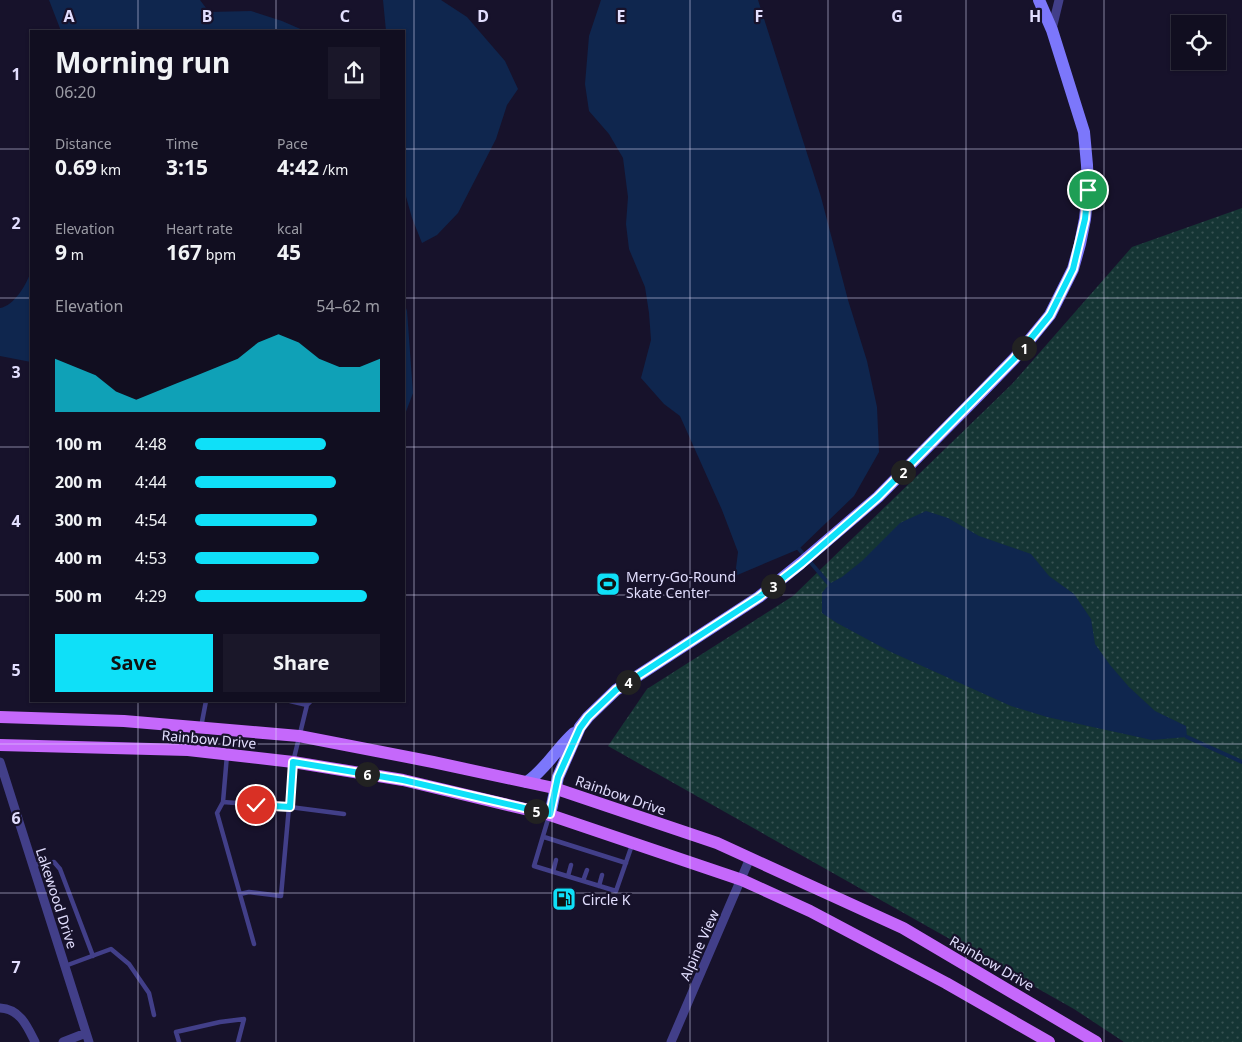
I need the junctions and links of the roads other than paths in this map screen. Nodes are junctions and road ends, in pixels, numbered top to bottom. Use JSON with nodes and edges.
{"nodes":[{"id":1,"x":1039,"y":0,"type":"edge"},
{"id":2,"x":1059,"y":0,"type":"edge"},
{"id":3,"x":1052,"y":30,"type":"junction"},
{"id":4,"x":206,"y":702,"type":"edge"},
{"id":5,"x":307,"y":702,"type":"edge"},
{"id":6,"x":0,"y":717,"type":"edge"},
{"id":7,"x":201,"y":727,"type":"junction"},
{"id":8,"x":580,"y":728,"type":"junction"},
{"id":9,"x":298,"y":736,"type":"junction"},
{"id":10,"x":0,"y":746,"type":"edge"},
{"id":11,"x":227,"y":755,"type":"junction"},
{"id":12,"x":0,"y":762,"type":"edge"},
{"id":13,"x":293,"y":762,"type":"junction"},
{"id":14,"x":527,"y":782,"type":"junction"},
{"id":15,"x":554,"y":788,"type":"junction"},
{"id":16,"x":223,"y":802,"type":"junction"},
{"id":17,"x":290,"y":807,"type":"junction"},
{"id":18,"x":344,"y":814,"type":"dead end"},
{"id":19,"x":550,"y":814,"type":"junction"},
{"id":20,"x":544,"y":838,"type":"junction"},
{"id":21,"x":633,"y":842,"type":"junction"},
{"id":22,"x":750,"y":858,"type":"junction"},
{"id":23,"x":556,"y":860,"type":"dead end"},
{"id":24,"x":626,"y":862,"type":"junction"},
{"id":25,"x":32,"y":865,"type":"junction"},
{"id":26,"x":571,"y":865,"type":"dead end"},
{"id":27,"x":587,"y":870,"type":"dead end"},
{"id":28,"x":553,"y":872,"type":"junction"},
{"id":29,"x":602,"y":875,"type":"dead end"},
{"id":30,"x":568,"y":876,"type":"junction"},
{"id":31,"x":742,"y":880,"type":"junction"},
{"id":32,"x":583,"y":881,"type":"junction"},
{"id":33,"x":598,"y":886,"type":"junction"},
{"id":34,"x":240,"y":894,"type":"junction"},
{"id":35,"x":254,"y":944,"type":"dead end"},
{"id":36,"x":93,"y":956,"type":"junction"},
{"id":37,"x":65,"y":966,"type":"junction"},
{"id":38,"x":0,"y":1008,"type":"edge"},
{"id":39,"x":154,"y":1015,"type":"dead end"},
{"id":40,"x":88,"y":1038,"type":"edge"},
{"id":41,"x":35,"y":1042,"type":"edge"},
{"id":42,"x":63,"y":1042,"type":"edge"},
{"id":43,"x":179,"y":1042,"type":"edge"},
{"id":44,"x":238,"y":1042,"type":"edge"},
{"id":45,"x":671,"y":1042,"type":"edge"},
{"id":46,"x":1049,"y":1042,"type":"edge"},
{"id":47,"x":1096,"y":1042,"type":"edge"}],
"edges":[{"from":1,"to":3,"type":"main road"},
{"from":2,"to":3,"type":"street"},
{"from":3,"to":8,"type":"main road"},
{"from":4,"to":7,"type":"lane"},
{"from":5,"to":9,"type":"lane"},
{"from":6,"to":7,"type":"main road","name":"Rainbow Drive"},
{"from":7,"to":9,"type":"main road","name":"Rainbow Drive"},
{"from":8,"to":14,"type":"main road"},
{"from":8,"to":15,"type":"main road"},
{"from":9,"to":13,"type":"lane"},
{"from":9,"to":14,"type":"main road","name":"Rainbow Drive"},
{"from":10,"to":11,"type":"main road","name":"Rainbow Drive"},
{"from":11,"to":13,"type":"main road","name":"Rainbow Drive"},
{"from":11,"to":16,"type":"lane"},
{"from":12,"to":25,"type":"street","name":"Lakewood Drive"},
{"from":13,"to":17,"type":"lane"},
{"from":13,"to":19,"type":"main road","name":"Rainbow Drive"},
{"from":14,"to":15,"type":"main road","name":"Rainbow Drive"},
{"from":15,"to":19,"type":"main road"},
{"from":15,"to":22,"type":"main road","name":"Rainbow Drive"},
{"from":16,"to":17,"type":"lane"},
{"from":16,"to":34,"type":"lane"},
{"from":17,"to":18,"type":"lane"},
{"from":17,"to":34,"type":"lane"},
{"from":19,"to":20,"type":"lane"},
{"from":19,"to":21,"type":"main road","name":"Rainbow Drive"},
{"from":20,"to":24,"type":"lane"},
{"from":20,"to":28,"type":"lane"},
{"from":21,"to":24,"type":"lane"},
{"from":21,"to":31,"type":"main road","name":"Rainbow Drive"},
{"from":22,"to":31,"type":"street","name":"Alpine View"},
{"from":22,"to":47,"type":"main road","name":"Rainbow Drive"},
{"from":23,"to":28,"type":"lane"},
{"from":24,"to":33,"type":"lane"},
{"from":25,"to":36,"type":"lane"},
{"from":25,"to":37,"type":"street","name":"Lakewood Drive"},
{"from":26,"to":30,"type":"lane"},
{"from":27,"to":32,"type":"lane"},
{"from":28,"to":30,"type":"lane"},
{"from":29,"to":33,"type":"lane"},
{"from":30,"to":32,"type":"lane"},
{"from":31,"to":45,"type":"street","name":"Alpine View"},
{"from":31,"to":46,"type":"main road","name":"Rainbow Drive"},
{"from":32,"to":33,"type":"lane"},
{"from":34,"to":35,"type":"lane"},
{"from":36,"to":37,"type":"lane"},
{"from":36,"to":39,"type":"lane"},
{"from":37,"to":40,"type":"street","name":"Lakewood Drive"},
{"from":38,"to":41,"type":"street"},
{"from":40,"to":42,"type":"street"},
{"from":43,"to":44,"type":"lane"}]}
